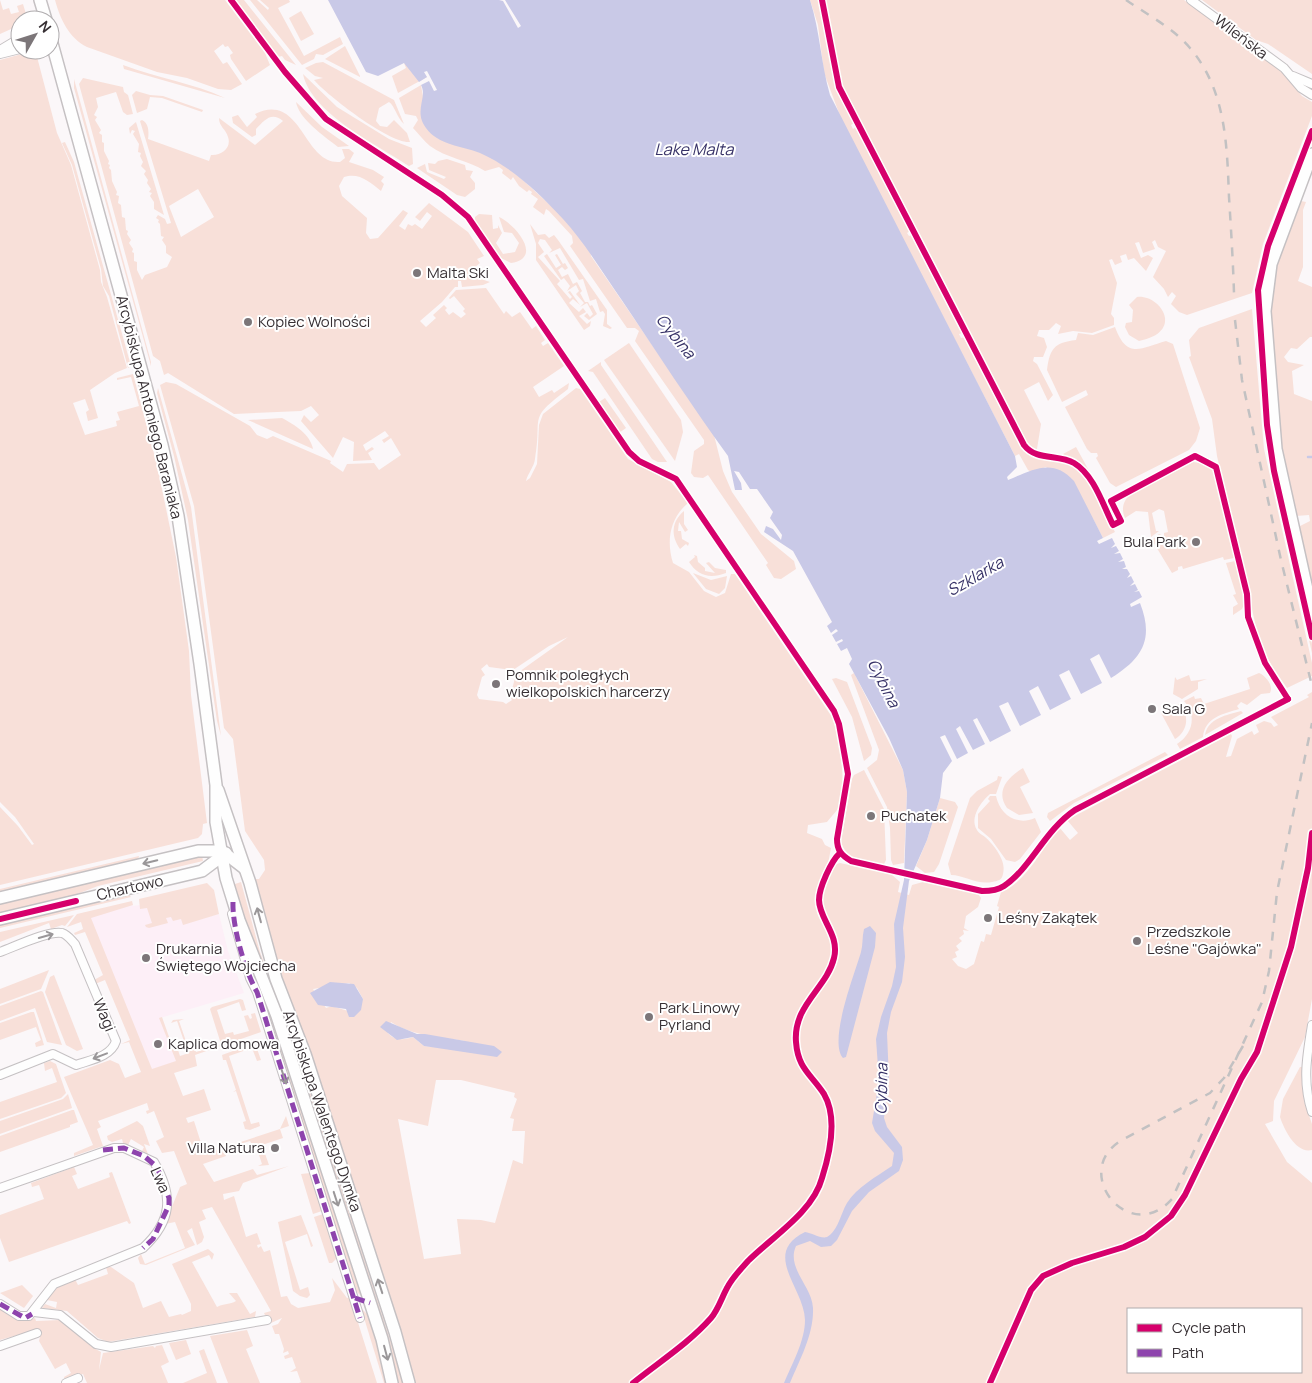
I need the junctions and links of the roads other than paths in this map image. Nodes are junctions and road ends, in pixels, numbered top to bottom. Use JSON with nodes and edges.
{"nodes":[{"id":1,"x":1191,"y":0,"type":"edge"},
{"id":2,"x":55,"y":60,"type":"edge"},
{"id":3,"x":1291,"y":75,"type":"junction"},
{"id":4,"x":1312,"y":84,"type":"edge"},
{"id":5,"x":1312,"y":94,"type":"edge"},
{"id":6,"x":1312,"y":154,"type":"edge"},
{"id":7,"x":1312,"y":612,"type":"edge"},
{"id":8,"x":216,"y":785,"type":"junction"},
{"id":9,"x":215,"y":817,"type":"junction"},
{"id":10,"x":234,"y":838,"type":"junction"},
{"id":11,"x":198,"y":851,"type":"junction"},
{"id":12,"x":222,"y":854,"type":"junction"},
{"id":13,"x":245,"y":869,"type":"junction"},
{"id":14,"x":202,"y":871,"type":"junction"},
{"id":15,"x":226,"y":878,"type":"junction"},
{"id":16,"x":0,"y":898,"type":"edge"},
{"id":17,"x":233,"y":902,"type":"junction"},
{"id":18,"x":0,"y":919,"type":"edge"},
{"id":19,"x":0,"y":952,"type":"edge"},
{"id":20,"x":1312,"y":1026,"type":"edge"},
{"id":21,"x":0,"y":1074,"type":"edge"},
{"id":22,"x":1312,"y":1112,"type":"edge"},
{"id":23,"x":0,"y":1188,"type":"edge"},
{"id":24,"x":355,"y":1298,"type":"junction"},
{"id":25,"x":370,"y":1303,"type":"junction"},
{"id":26,"x":0,"y":1304,"type":"edge"},
{"id":27,"x":33,"y":1313,"type":"junction"},
{"id":28,"x":360,"y":1318,"type":"dead end"},
{"id":29,"x":266,"y":1320,"type":"dead end"},
{"id":30,"x":37,"y":1333,"type":"dead end"},
{"id":31,"x":0,"y":1346,"type":"edge"},
{"id":32,"x":78,"y":1378,"type":"dead end"},
{"id":33,"x":66,"y":1383,"type":"edge"},
{"id":34,"x":392,"y":1383,"type":"edge"},
{"id":35,"x":409,"y":1383,"type":"edge"}],
"edges":[{"from":1,"to":3,"type":"street","name":"Wileńska"},
{"from":2,"to":8,"type":"street","name":"Arcybiskupa Antoniego Baraniaka"},
{"from":3,"to":4,"type":"street","name":"Wileńska"},
{"from":3,"to":5,"type":"street","name":"Wileńska"},
{"from":6,"to":7,"type":"street"},
{"from":8,"to":9,"type":"street","name":"Arcybiskupa Antoniego Baraniaka"},
{"from":8,"to":10,"type":"street","name":"Arcybiskupa Antoniego Baraniaka"},
{"from":9,"to":11,"type":"street"},
{"from":9,"to":12,"type":"street","name":"Arcybiskupa Antoniego Baraniaka"},
{"from":10,"to":12,"type":"street","name":"Chartowo"},
{"from":10,"to":13,"type":"street","name":"Arcybiskupa Walentego Dymka"},
{"from":11,"to":12,"type":"street","name":"Chartowo"},
{"from":11,"to":16,"type":"street","name":"Chartowo","one_way":true},
{"from":12,"to":13,"type":"street"},
{"from":12,"to":14,"type":"street","name":"Chartowo"},
{"from":12,"to":15,"type":"street","name":"Arcybiskupa Walentego Dymka"},
{"from":35,"to":13,"type":"street","name":"Arcybiskupa Walentego Dymka","one_way":true},
{"from":14,"to":15,"type":"street"},
{"from":14,"to":18,"type":"street","name":"Chartowo"},
{"from":15,"to":17,"type":"street","name":"Arcybiskupa Walentego Dymka"},
{"from":17,"to":24,"type":"street","one_way":true},
{"from":17,"to":25,"type":"street","name":"Arcybiskupa Walentego Dymka","one_way":true},
{"from":19,"to":21,"type":"street","name":"Wagi","one_way":true},
{"from":20,"to":22,"type":"street"},
{"from":23,"to":27,"type":"street","name":"Lwa"},
{"from":24,"to":25,"type":"street"},
{"from":24,"to":28,"type":"street"},
{"from":25,"to":34,"type":"street","name":"Arcybiskupa Walentego Dymka","one_way":true},
{"from":26,"to":27,"type":"street"},
{"from":27,"to":29,"type":"street"},
{"from":30,"to":31,"type":"street"},
{"from":32,"to":33,"type":"street"}]}
